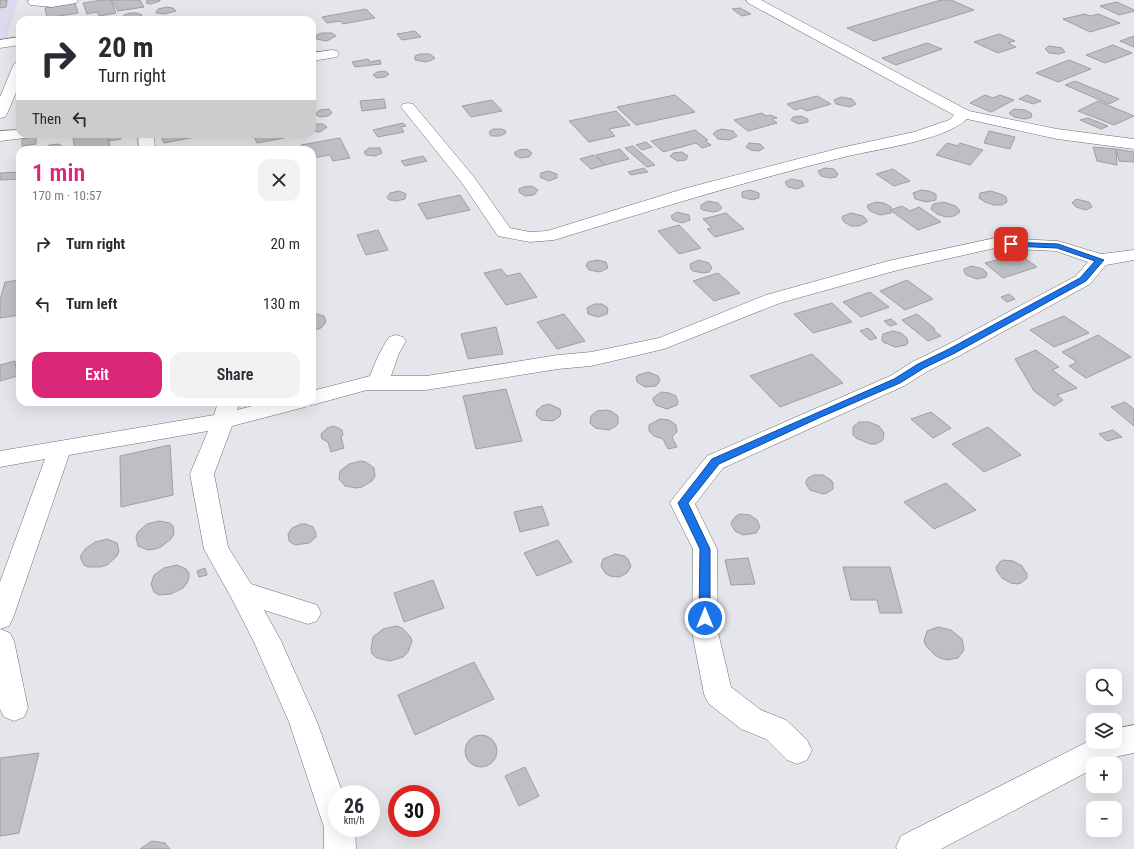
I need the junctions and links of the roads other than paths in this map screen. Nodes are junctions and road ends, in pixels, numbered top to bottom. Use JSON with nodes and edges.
{"nodes":[{"id":1,"x":72,"y":0,"type":"edge"},
{"id":2,"x":752,"y":0,"type":"edge"},
{"id":3,"x":35,"y":1,"type":"edge"},
{"id":4,"x":28,"y":13,"type":"dead end"},
{"id":5,"x":16,"y":42,"type":"edge"},
{"id":6,"x":0,"y":44,"type":"edge"},
{"id":7,"x":332,"y":54,"type":"dead end"},
{"id":8,"x":316,"y":56,"type":"edge"},
{"id":9,"x":16,"y":76,"type":"edge"},
{"id":10,"x":408,"y":107,"type":"dead end"},
{"id":11,"x":0,"y":114,"type":"edge"},
{"id":12,"x":964,"y":114,"type":"junction"},
{"id":13,"x":16,"y":135,"type":"edge"},
{"id":14,"x":0,"y":136,"type":"edge"},
{"id":15,"x":1134,"y":144,"type":"edge"},
{"id":16,"x":1134,"y":255,"type":"edge"},
{"id":17,"x":1100,"y":260,"type":"junction"},
{"id":18,"x":396,"y":341,"type":"dead end"},
{"id":19,"x":378,"y":383,"type":"junction"},
{"id":20,"x":316,"y":397,"type":"edge"},
{"id":21,"x":269,"y":406,"type":"edge"},
{"id":22,"x":226,"y":412,"type":"edge"},
{"id":23,"x":60,"y":449,"type":"junction"},
{"id":24,"x":0,"y":459,"type":"edge"},
{"id":25,"x":242,"y":592,"type":"junction"},
{"id":26,"x":308,"y":612,"type":"dead end"},
{"id":27,"x":0,"y":618,"type":"edge"},
{"id":28,"x":0,"y":641,"type":"edge"},
{"id":29,"x":14,"y":708,"type":"dead end"},
{"id":30,"x":1134,"y":740,"type":"edge"},
{"id":31,"x":797,"y":750,"type":"dead end"},
{"id":32,"x":328,"y":796,"type":"edge"},
{"id":33,"x":339,"y":837,"type":"edge"},
{"id":34,"x":912,"y":847,"type":"dead end"},
{"id":35,"x":340,"y":849,"type":"edge"}],
"edges":[{"from":1,"to":3,"type":"street"},
{"from":2,"to":12,"type":"street"},
{"from":3,"to":4,"type":"street"},
{"from":5,"to":6,"type":"street"},
{"from":7,"to":8,"type":"street"},
{"from":9,"to":11,"type":"street"},
{"from":10,"to":12,"type":"street"},
{"from":12,"to":15,"type":"street"},
{"from":13,"to":14,"type":"street"},
{"from":16,"to":17,"type":"street"},
{"from":17,"to":19,"type":"street"},
{"from":17,"to":31,"type":"street"},
{"from":18,"to":19,"type":"street"},
{"from":19,"to":20,"type":"street"},
{"from":21,"to":22,"type":"street"},
{"from":22,"to":23,"type":"street"},
{"from":22,"to":25,"type":"street"},
{"from":23,"to":24,"type":"street"},
{"from":23,"to":27,"type":"street"},
{"from":25,"to":26,"type":"street"},
{"from":25,"to":32,"type":"street"},
{"from":28,"to":29,"type":"street"},
{"from":30,"to":34,"type":"street"},
{"from":33,"to":35,"type":"street"}]}
